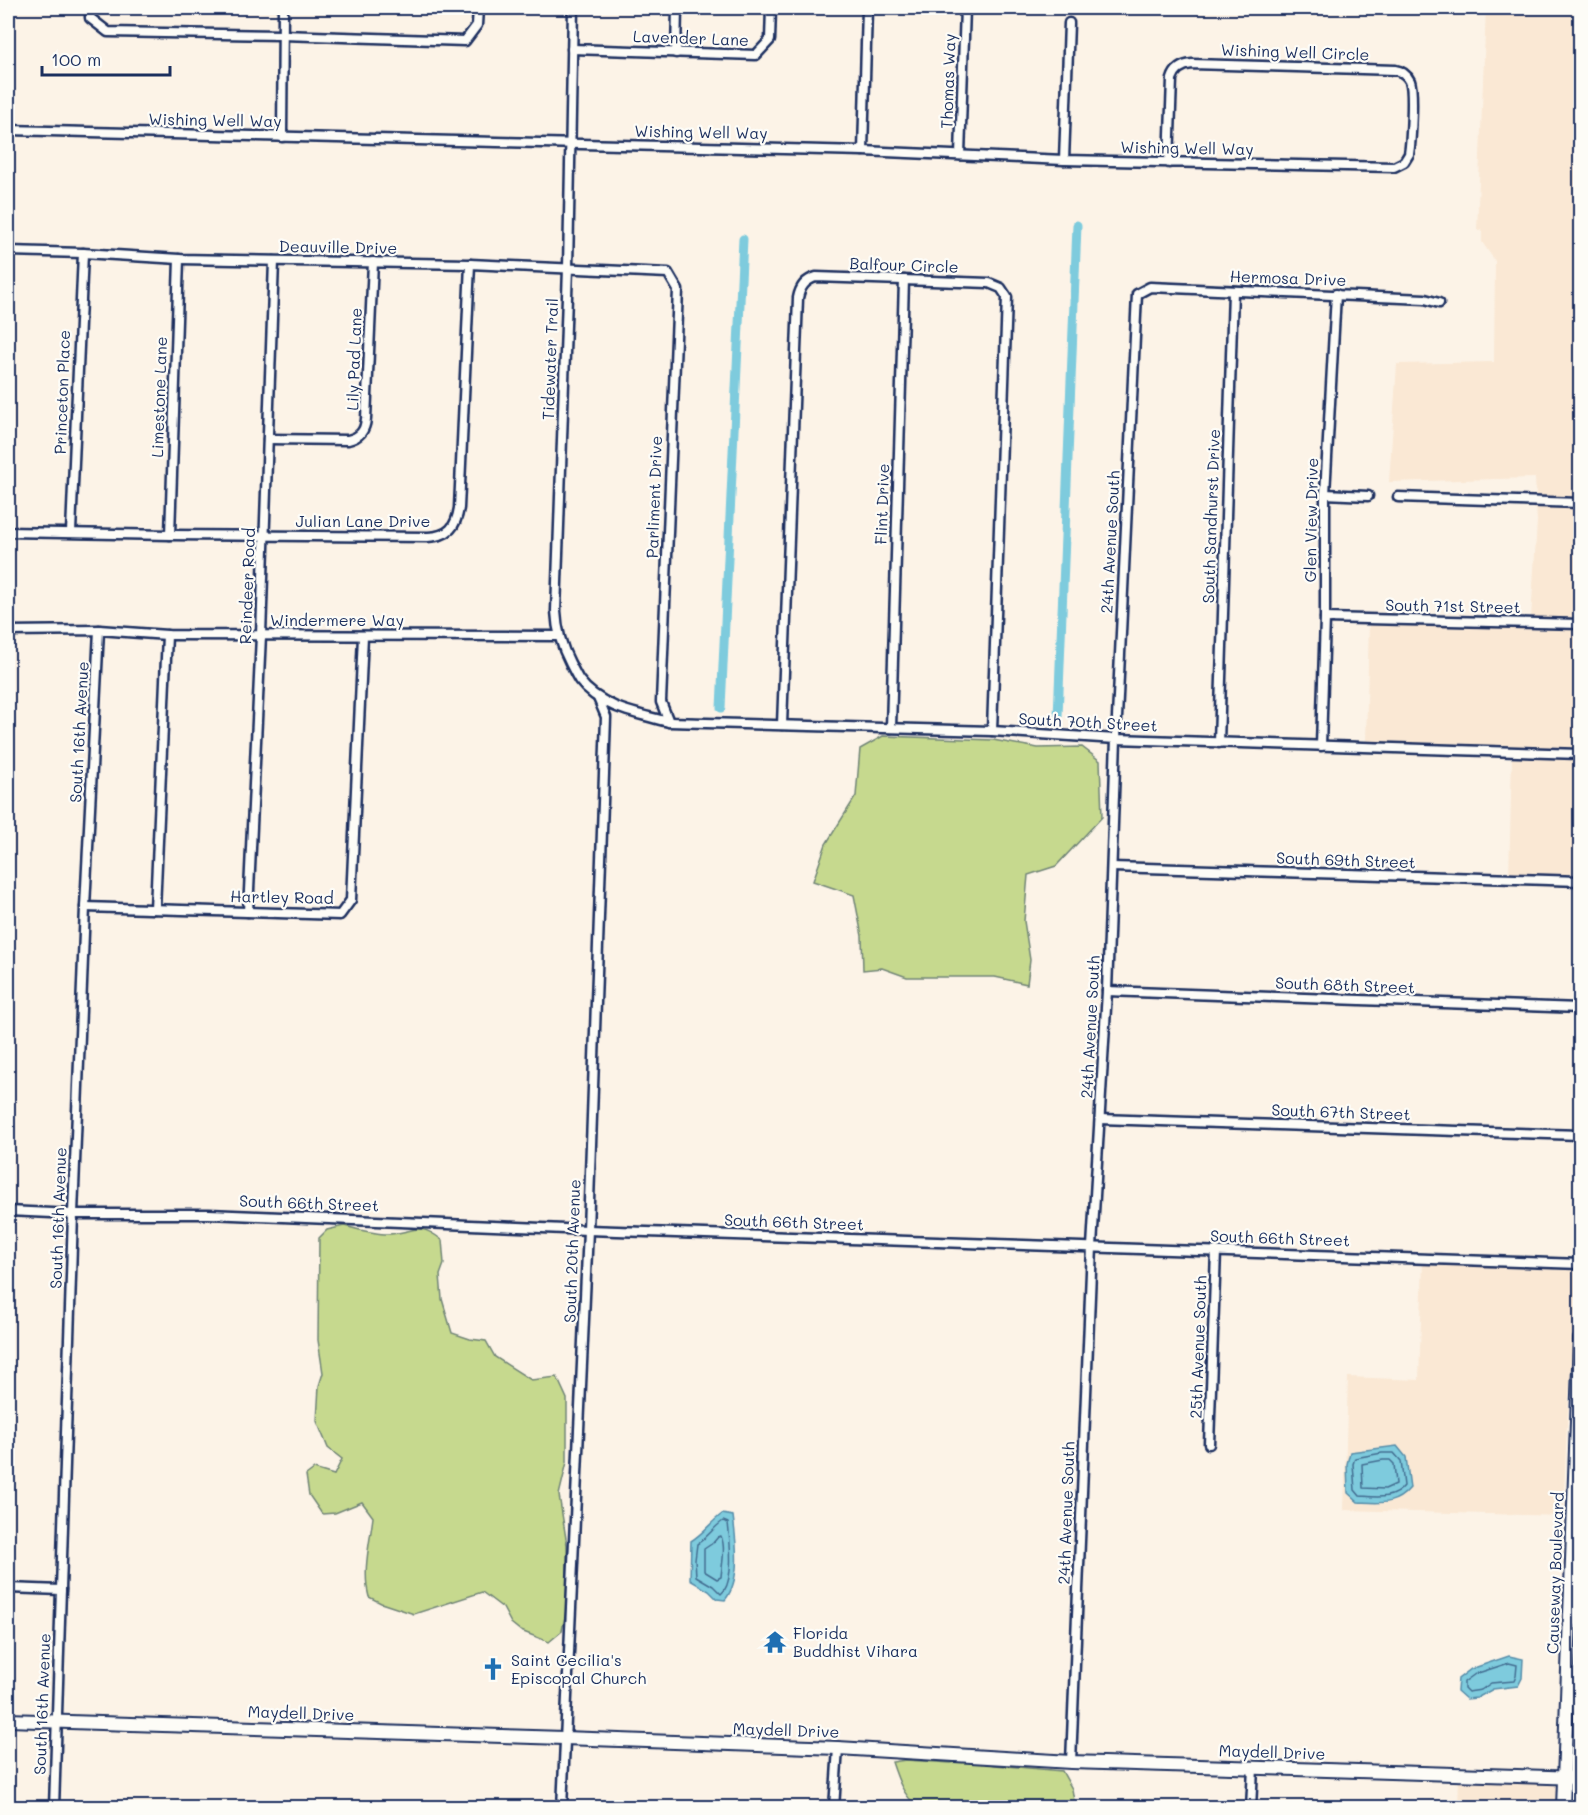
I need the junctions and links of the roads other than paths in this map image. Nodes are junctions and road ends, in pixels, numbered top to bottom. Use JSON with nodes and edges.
{"nodes":[{"id":1,"x":90,"y":8,"type":"edge"},
{"id":2,"x":283,"y":8,"type":"edge"},
{"id":3,"x":478,"y":8,"type":"edge"},
{"id":4,"x":573,"y":8,"type":"edge"},
{"id":5,"x":677,"y":8,"type":"edge"},
{"id":6,"x":771,"y":8,"type":"edge"},
{"id":7,"x":867,"y":8,"type":"edge"},
{"id":8,"x":965,"y":8,"type":"edge"},
{"id":9,"x":1069,"y":23,"type":"dead end"},
{"id":10,"x":282,"y":35,"type":"junction"},
{"id":11,"x":572,"y":49,"type":"junction"},
{"id":12,"x":676,"y":53,"type":"junction"},
{"id":13,"x":8,"y":130,"type":"edge"},
{"id":14,"x":282,"y":137,"type":"junction"},
{"id":15,"x":571,"y":144,"type":"junction"},
{"id":16,"x":863,"y":151,"type":"junction"},
{"id":17,"x":960,"y":155,"type":"junction"},
{"id":18,"x":1064,"y":160,"type":"junction"},
{"id":19,"x":1169,"y":163,"type":"junction"},
{"id":20,"x":1394,"y":167,"type":"joint"},
{"id":21,"x":8,"y":251,"type":"edge"},
{"id":22,"x":83,"y":252,"type":"junction"},
{"id":23,"x":179,"y":259,"type":"junction"},
{"id":24,"x":274,"y":261,"type":"junction"},
{"id":25,"x":373,"y":262,"type":"junction"},
{"id":26,"x":470,"y":264,"type":"junction"},
{"id":27,"x":568,"y":268,"type":"junction"},
{"id":28,"x":668,"y":273,"type":"joint"},
{"id":29,"x":904,"y":280,"type":"junction"},
{"id":30,"x":1233,"y":291,"type":"junction"},
{"id":31,"x":1137,"y":294,"type":"joint"},
{"id":32,"x":1336,"y":294,"type":"junction"},
{"id":33,"x":1439,"y":303,"type":"dead end"},
{"id":34,"x":268,"y":439,"type":"junction"},
{"id":35,"x":1325,"y":494,"type":"junction"},
{"id":36,"x":1368,"y":495,"type":"dead end"},
{"id":37,"x":1398,"y":496,"type":"dead end"},
{"id":38,"x":1581,"y":503,"type":"edge"},
{"id":39,"x":8,"y":532,"type":"edge"},
{"id":40,"x":71,"y":532,"type":"junction"},
{"id":41,"x":170,"y":536,"type":"junction"},
{"id":42,"x":264,"y":537,"type":"junction"},
{"id":43,"x":1325,"y":618,"type":"junction"},
{"id":44,"x":1581,"y":624,"type":"edge"},
{"id":45,"x":99,"y":630,"type":"junction"},
{"id":46,"x":8,"y":631,"type":"edge"},
{"id":47,"x":167,"y":635,"type":"junction"},
{"id":48,"x":261,"y":635,"type":"junction"},
{"id":49,"x":363,"y":636,"type":"junction"},
{"id":50,"x":558,"y":636,"type":"junction"},
{"id":51,"x":598,"y":698,"type":"junction"},
{"id":52,"x":669,"y":722,"type":"junction"},
{"id":53,"x":782,"y":725,"type":"junction"},
{"id":54,"x":891,"y":728,"type":"junction"},
{"id":55,"x":992,"y":731,"type":"junction"},
{"id":56,"x":1116,"y":739,"type":"junction"},
{"id":57,"x":1219,"y":743,"type":"junction"},
{"id":58,"x":1321,"y":746,"type":"junction"},
{"id":59,"x":1581,"y":754,"type":"edge"},
{"id":60,"x":1112,"y":867,"type":"junction"},
{"id":61,"x":1581,"y":881,"type":"edge"},
{"id":62,"x":85,"y":907,"type":"junction"},
{"id":63,"x":155,"y":909,"type":"junction"},
{"id":64,"x":248,"y":912,"type":"junction"},
{"id":65,"x":1107,"y":991,"type":"junction"},
{"id":66,"x":1581,"y":1008,"type":"edge"},
{"id":67,"x":1100,"y":1119,"type":"junction"},
{"id":68,"x":1581,"y":1135,"type":"edge"},
{"id":69,"x":8,"y":1211,"type":"edge"},
{"id":70,"x":73,"y":1214,"type":"junction"},
{"id":71,"x":588,"y":1230,"type":"junction"},
{"id":72,"x":1092,"y":1247,"type":"junction"},
{"id":73,"x":1216,"y":1251,"type":"junction"},
{"id":74,"x":1581,"y":1264,"type":"edge"},
{"id":75,"x":1581,"y":1339,"type":"edge"},
{"id":76,"x":1580,"y":1373,"type":"edge"},
{"id":77,"x":1209,"y":1444,"type":"dead end"},
{"id":78,"x":8,"y":1588,"type":"edge"},
{"id":79,"x":61,"y":1590,"type":"junction"},
{"id":80,"x":8,"y":1720,"type":"edge"},
{"id":81,"x":57,"y":1722,"type":"junction"},
{"id":82,"x":1581,"y":1733,"type":"edge"},
{"id":83,"x":564,"y":1738,"type":"junction"},
{"id":84,"x":838,"y":1748,"type":"junction"},
{"id":85,"x":1071,"y":1762,"type":"junction"},
{"id":86,"x":1253,"y":1767,"type":"junction"},
{"id":87,"x":1564,"y":1778,"type":"junction"},
{"id":88,"x":1580,"y":1778,"type":"edge"},
{"id":89,"x":54,"y":1808,"type":"edge"},
{"id":90,"x":562,"y":1808,"type":"edge"},
{"id":91,"x":834,"y":1808,"type":"edge"},
{"id":92,"x":1251,"y":1808,"type":"edge"},
{"id":93,"x":1563,"y":1808,"type":"edge"},
{"id":94,"x":1577,"y":1808,"type":"edge"}],
"edges":[{"from":1,"to":10,"type":"street"},
{"from":2,"to":10,"type":"street"},
{"from":3,"to":10,"type":"street"},
{"from":4,"to":11,"type":"street","name":"Tidewater Trail"},
{"from":5,"to":12,"type":"street"},
{"from":6,"to":12,"type":"street","name":"Lavender Lane"},
{"from":7,"to":16,"type":"street"},
{"from":8,"to":17,"type":"street","name":"Thomas Way"},
{"from":9,"to":18,"type":"street"},
{"from":10,"to":14,"type":"street"},
{"from":11,"to":12,"type":"street","name":"Lavender Lane"},
{"from":11,"to":15,"type":"street","name":"Tidewater Trail"},
{"from":13,"to":14,"type":"street","name":"Wishing Well Way"},
{"from":14,"to":15,"type":"street","name":"Wishing Well Way"},
{"from":15,"to":16,"type":"street","name":"Wishing Well Way"},
{"from":15,"to":27,"type":"street","name":"Tidewater Trail"},
{"from":16,"to":17,"type":"street","name":"Wishing Well Way"},
{"from":17,"to":18,"type":"street","name":"Wishing Well Way"},
{"from":18,"to":19,"type":"street","name":"Wishing Well Way"},
{"from":19,"to":20,"type":"street","name":"Wishing Well Way"},
{"from":19,"to":20,"type":"street","name":"Wishing Well Circle"},
{"from":21,"to":22,"type":"street","name":"Deauville Drive"},
{"from":22,"to":23,"type":"street","name":"Deauville Drive"},
{"from":22,"to":40,"type":"street","name":"Princeton Place"},
{"from":23,"to":24,"type":"street","name":"Deauville Drive"},
{"from":23,"to":41,"type":"street","name":"Limestone Lane"},
{"from":24,"to":25,"type":"street","name":"Deauville Drive"},
{"from":24,"to":34,"type":"street","name":"Reindeer Road"},
{"from":25,"to":26,"type":"street","name":"Deauville Drive"},
{"from":25,"to":34,"type":"street","name":"Lily Pad Lane"},
{"from":26,"to":27,"type":"street","name":"Deauville Drive"},
{"from":26,"to":42,"type":"street","name":"Julian Lane Drive"},
{"from":27,"to":28,"type":"street","name":"Deauville Drive"},
{"from":27,"to":50,"type":"street","name":"Tidewater Trail"},
{"from":28,"to":52,"type":"street","name":"Parliment Drive"},
{"from":29,"to":53,"type":"street","name":"Balfour Circle"},
{"from":29,"to":54,"type":"street","name":"Flint Drive"},
{"from":29,"to":55,"type":"street","name":"Balfour Circle"},
{"from":30,"to":31,"type":"street","name":"Hermosa Drive"},
{"from":30,"to":32,"type":"street","name":"Hermosa Drive"},
{"from":30,"to":57,"type":"street","name":"South Sandhurst Drive"},
{"from":31,"to":56,"type":"street","name":"24th Avenue South"},
{"from":32,"to":33,"type":"street","name":"Hermosa Drive"},
{"from":32,"to":35,"type":"street","name":"Glen View Drive"},
{"from":34,"to":42,"type":"street","name":"Reindeer Road"},
{"from":35,"to":36,"type":"street"},
{"from":35,"to":43,"type":"street","name":"Glen View Drive"},
{"from":37,"to":38,"type":"street"},
{"from":39,"to":40,"type":"street","name":"Julian Lane Drive"},
{"from":40,"to":41,"type":"street","name":"Julian Lane Drive"},
{"from":41,"to":42,"type":"street","name":"Julian Lane Drive"},
{"from":42,"to":48,"type":"street","name":"Reindeer Road"},
{"from":43,"to":44,"type":"street","name":"South 71st Street"},
{"from":43,"to":58,"type":"street","name":"Glen View Drive"},
{"from":45,"to":46,"type":"street","name":"Windermere Way"},
{"from":45,"to":47,"type":"street","name":"Windermere Way"},
{"from":45,"to":62,"type":"street","name":"South 16th Avenue"},
{"from":47,"to":48,"type":"street","name":"Windermere Way"},
{"from":47,"to":63,"type":"street"},
{"from":48,"to":49,"type":"street","name":"Windermere Way"},
{"from":48,"to":64,"type":"street","name":"Reindeer Road"},
{"from":49,"to":50,"type":"street","name":"Windermere Way"},
{"from":49,"to":64,"type":"street","name":"Hartley Road"},
{"from":50,"to":51,"type":"street","name":"Tidewater Trail"},
{"from":51,"to":52,"type":"street","name":"South 70th Street"},
{"from":51,"to":71,"type":"street","name":"South 20th Avenue"},
{"from":52,"to":53,"type":"street","name":"South 70th Street"},
{"from":53,"to":54,"type":"street","name":"South 70th Street"},
{"from":54,"to":55,"type":"street","name":"South 70th Street"},
{"from":55,"to":56,"type":"street","name":"South 70th Street"},
{"from":56,"to":57,"type":"street","name":"South 70th Street"},
{"from":56,"to":60,"type":"street","name":"24th Avenue South"},
{"from":57,"to":58,"type":"street","name":"South 70th Street"},
{"from":58,"to":59,"type":"street","name":"South 70th Street"},
{"from":60,"to":61,"type":"street","name":"South 69th Street"},
{"from":60,"to":65,"type":"street","name":"24th Avenue South"},
{"from":62,"to":63,"type":"street","name":"Hartley Road"},
{"from":62,"to":70,"type":"street","name":"South 16th Avenue"},
{"from":63,"to":64,"type":"street","name":"Hartley Road"},
{"from":65,"to":66,"type":"street","name":"South 68th Street"},
{"from":65,"to":67,"type":"street","name":"24th Avenue South"},
{"from":67,"to":68,"type":"street","name":"South 67th Street"},
{"from":67,"to":72,"type":"street","name":"24th Avenue South"},
{"from":69,"to":70,"type":"street","name":"South 66th Street"},
{"from":70,"to":71,"type":"street","name":"South 66th Street"},
{"from":70,"to":79,"type":"street","name":"South 16th Avenue"},
{"from":71,"to":72,"type":"street","name":"South 66th Street"},
{"from":71,"to":83,"type":"street","name":"South 20th Avenue"},
{"from":72,"to":73,"type":"street","name":"South 66th Street"},
{"from":72,"to":85,"type":"street","name":"24th Avenue South"},
{"from":73,"to":74,"type":"street","name":"South 66th Street"},
{"from":73,"to":77,"type":"street","name":"25th Avenue South"},
{"from":75,"to":76,"type":"street","name":"Causeway Boulevard"},
{"from":76,"to":87,"type":"street","name":"Causeway Boulevard"},
{"from":78,"to":79,"type":"street"},
{"from":79,"to":81,"type":"street","name":"South 16th Avenue"},
{"from":80,"to":81,"type":"street","name":"Maydell Drive"},
{"from":81,"to":83,"type":"street","name":"Maydell Drive"},
{"from":81,"to":89,"type":"street","name":"South 16th Avenue"},
{"from":82,"to":88,"type":"street"},
{"from":83,"to":84,"type":"street","name":"Maydell Drive"},
{"from":83,"to":90,"type":"street","name":"South 20th Avenue"},
{"from":84,"to":85,"type":"street","name":"Maydell Drive"},
{"from":84,"to":91,"type":"street"},
{"from":85,"to":86,"type":"street","name":"Maydell Drive"},
{"from":86,"to":87,"type":"street","name":"Maydell Drive"},
{"from":86,"to":92,"type":"street"},
{"from":87,"to":88,"type":"street","name":"Maydell Drive"},
{"from":87,"to":93,"type":"street","name":"Causeway Boulevard"},
{"from":88,"to":94,"type":"street"}]}
